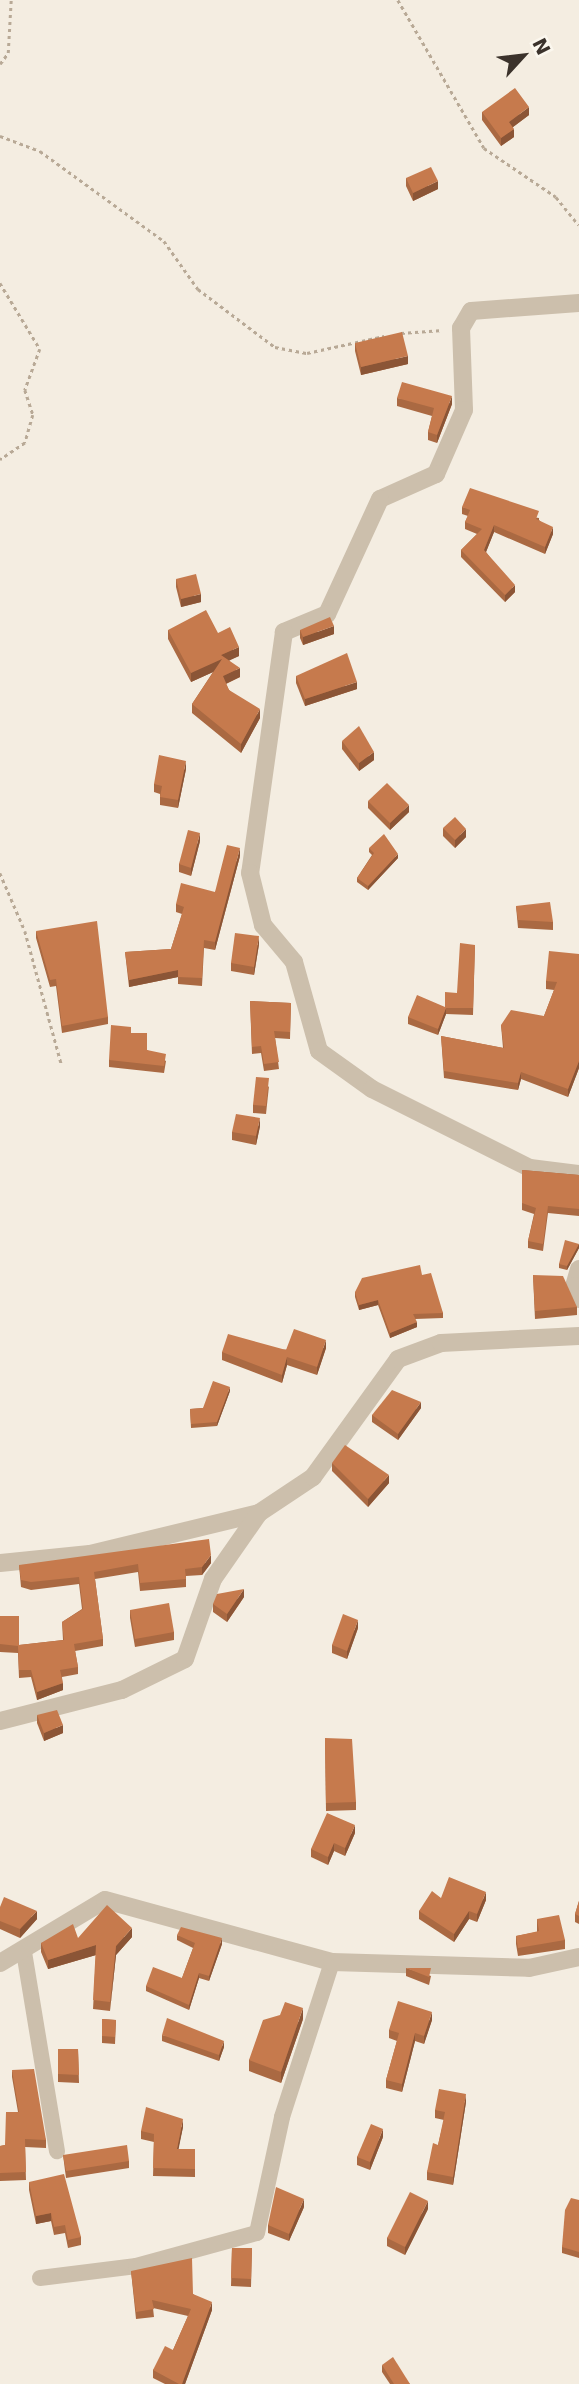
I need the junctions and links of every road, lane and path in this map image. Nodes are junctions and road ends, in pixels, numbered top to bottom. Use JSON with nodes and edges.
{"nodes":[{"id":1,"x":11,"y":0,"type":"edge"},
{"id":2,"x":398,"y":0,"type":"edge"},
{"id":3,"x":0,"y":64,"type":"edge"},
{"id":4,"x":0,"y":136,"type":"edge"},
{"id":5,"x":579,"y":225,"type":"edge"},
{"id":6,"x":0,"y":283,"type":"edge"},
{"id":7,"x":579,"y":303,"type":"edge"},
{"id":8,"x":460,"y":328,"type":"junction"},
{"id":9,"x":0,"y":460,"type":"edge"},
{"id":10,"x":0,"y":873,"type":"edge"},
{"id":11,"x":61,"y":1063,"type":"dead end"},
{"id":12,"x":579,"y":1174,"type":"edge"},
{"id":13,"x":579,"y":1269,"type":"edge"},
{"id":14,"x":579,"y":1299,"type":"edge"},
{"id":15,"x":579,"y":1336,"type":"edge"},
{"id":16,"x":259,"y":1513,"type":"junction"},
{"id":17,"x":0,"y":1563,"type":"edge"},
{"id":18,"x":0,"y":1721,"type":"edge"},
{"id":19,"x":24,"y":1952,"type":"junction"},
{"id":20,"x":579,"y":1957,"type":"edge"},
{"id":21,"x":332,"y":1962,"type":"junction"},
{"id":22,"x":0,"y":1964,"type":"edge"},
{"id":23,"x":57,"y":2151,"type":"dead end"},
{"id":24,"x":40,"y":2278,"type":"dead end"}],
"edges":[{"from":1,"to":3,"type":"path"},
{"from":2,"to":5,"type":"path"},
{"from":4,"to":8,"type":"path"},
{"from":6,"to":9,"type":"path"},
{"from":7,"to":8,"type":"street"},
{"from":8,"to":12,"type":"street"},
{"from":10,"to":11,"type":"path"},
{"from":13,"to":14,"type":"street"},
{"from":15,"to":16,"type":"street"},
{"from":16,"to":17,"type":"street"},
{"from":16,"to":18,"type":"street"},
{"from":19,"to":21,"type":"street"},
{"from":19,"to":22,"type":"street"},
{"from":19,"to":23,"type":"street"},
{"from":20,"to":21,"type":"street"},
{"from":21,"to":24,"type":"street"}]}
